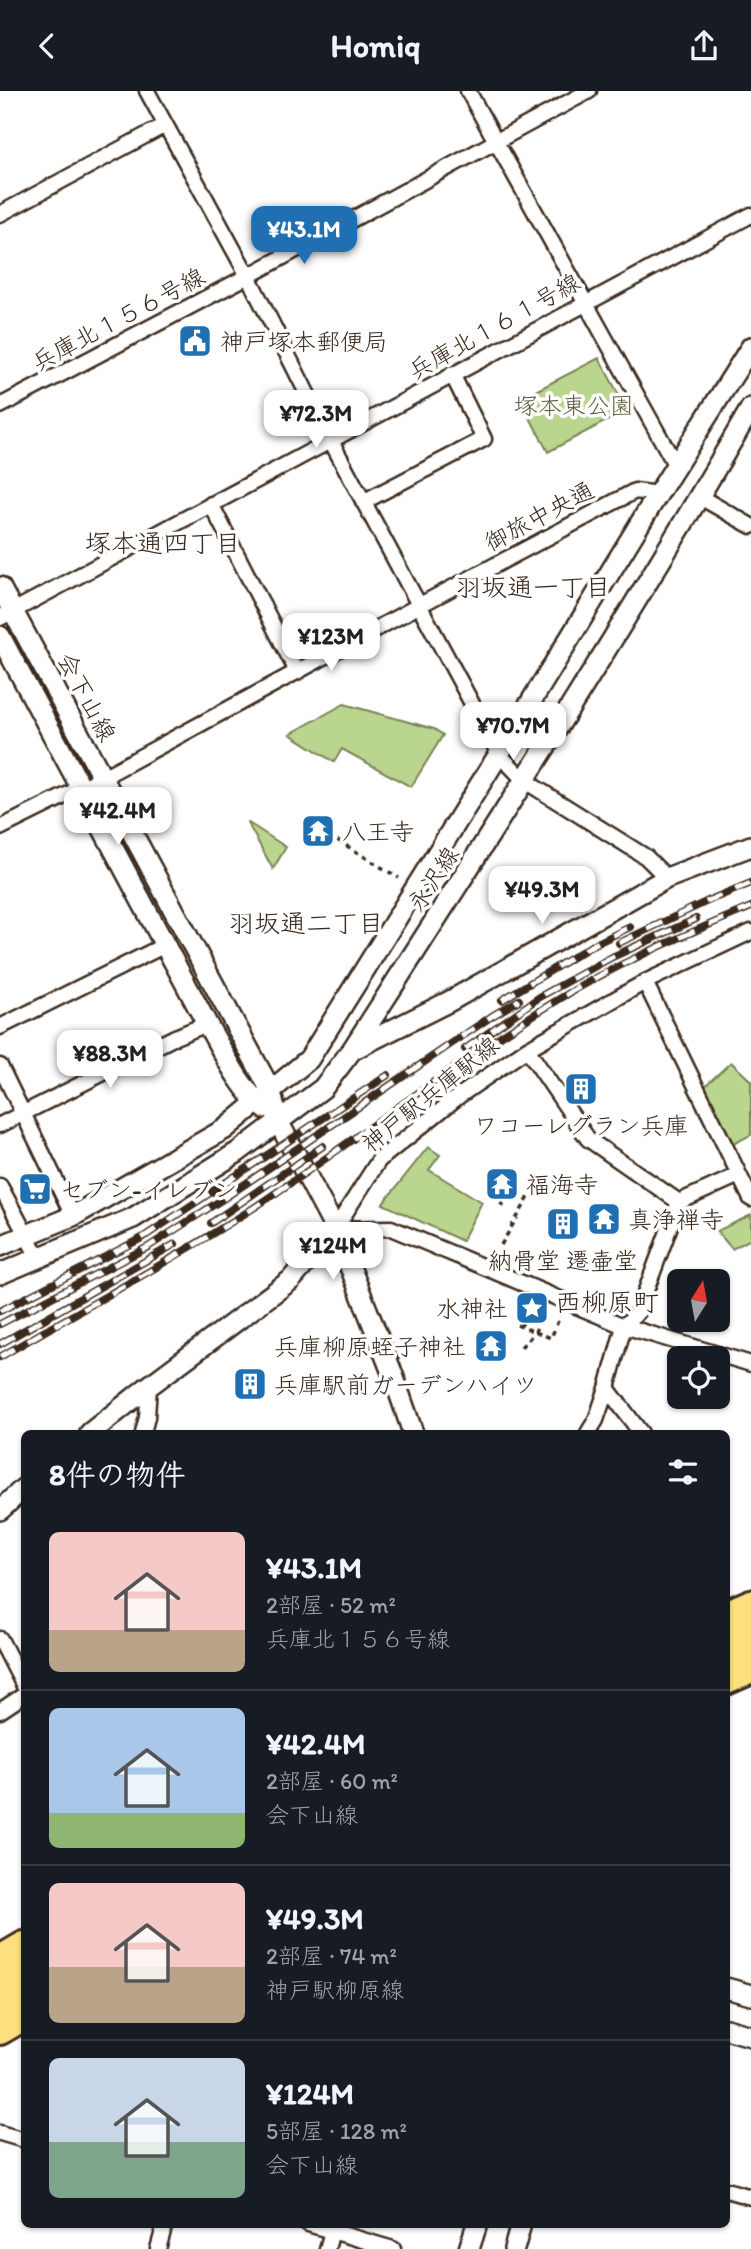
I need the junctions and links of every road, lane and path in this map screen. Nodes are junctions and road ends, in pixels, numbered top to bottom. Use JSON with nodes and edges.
{"nodes":[{"id":1,"x":148,"y":91,"type":"edge"},
{"id":2,"x":468,"y":91,"type":"edge"},
{"id":3,"x":589,"y":91,"type":"edge"},
{"id":4,"x":165,"y":125,"type":"junction"},
{"id":5,"x":495,"y":141,"type":"junction"},
{"id":6,"x":0,"y":214,"type":"edge"},
{"id":7,"x":751,"y":215,"type":"edge"},
{"id":8,"x":248,"y":277,"type":"junction"},
{"id":9,"x":586,"y":302,"type":"junction"},
{"id":10,"x":751,"y":347,"type":"edge"},
{"id":11,"x":452,"y":374,"type":"junction"},
{"id":12,"x":0,"y":406,"type":"edge"},
{"id":13,"x":751,"y":408,"type":"edge"},
{"id":14,"x":331,"y":441,"type":"junction"},
{"id":15,"x":676,"y":466,"type":"junction"},
{"id":16,"x":658,"y":494,"type":"junction"},
{"id":17,"x":700,"y":497,"type":"junction"},
{"id":18,"x":363,"y":502,"type":"junction"},
{"id":19,"x":211,"y":504,"type":"junction"},
{"id":20,"x":751,"y":526,"type":"edge"},
{"id":21,"x":0,"y":587,"type":"edge"},
{"id":22,"x":420,"y":605,"type":"junction"},
{"id":23,"x":7,"y":614,"type":"edge"},
{"id":24,"x":0,"y":636,"type":"edge"},
{"id":25,"x":297,"y":672,"type":"junction"},
{"id":26,"x":499,"y":754,"type":"junction"},
{"id":27,"x":103,"y":777,"type":"junction"},
{"id":28,"x":525,"y":781,"type":"junction"},
{"id":29,"x":81,"y":788,"type":"junction"},
{"id":30,"x":0,"y":828,"type":"edge"},
{"id":31,"x":329,"y":835,"type":"dead end"},
{"id":32,"x":751,"y":846,"type":"edge"},
{"id":33,"x":399,"y":878,"type":"dead end"},
{"id":34,"x":667,"y":878,"type":"junction"},
{"id":35,"x":751,"y":932,"type":"edge"},
{"id":36,"x":165,"y":945,"type":"junction"},
{"id":37,"x":645,"y":982,"type":"junction"},
{"id":38,"x":207,"y":1024,"type":"junction"},
{"id":39,"x":0,"y":1027,"type":"edge"},
{"id":40,"x":527,"y":1049,"type":"junction"},
{"id":41,"x":352,"y":1050,"type":"junction"},
{"id":42,"x":0,"y":1066,"type":"edge"},
{"id":43,"x":263,"y":1095,"type":"junction"},
{"id":44,"x":23,"y":1114,"type":"junction"},
{"id":45,"x":278,"y":1121,"type":"junction"},
{"id":46,"x":0,"y":1125,"type":"edge"},
{"id":47,"x":739,"y":1175,"type":"junction"},
{"id":48,"x":0,"y":1186,"type":"edge"},
{"id":49,"x":529,"y":1197,"type":"dead end"},
{"id":50,"x":751,"y":1199,"type":"edge"},
{"id":51,"x":679,"y":1202,"type":"junction"},
{"id":52,"x":500,"y":1203,"type":"dead end"},
{"id":53,"x":507,"y":1207,"type":"dead end"},
{"id":54,"x":521,"y":1212,"type":"junction"},
{"id":55,"x":73,"y":1216,"type":"junction"},
{"id":56,"x":528,"y":1217,"type":"dead end"},
{"id":57,"x":335,"y":1229,"type":"junction"},
{"id":58,"x":26,"y":1237,"type":"junction"},
{"id":59,"x":501,"y":1245,"type":"dead end"},
{"id":60,"x":0,"y":1246,"type":"edge"},
{"id":61,"x":39,"y":1259,"type":"junction"},
{"id":62,"x":0,"y":1274,"type":"edge"},
{"id":63,"x":567,"y":1302,"type":"junction"},
{"id":64,"x":528,"y":1307,"type":"dead end"},
{"id":65,"x":541,"y":1317,"type":"dead end"},
{"id":66,"x":624,"y":1326,"type":"junction"},
{"id":67,"x":535,"y":1332,"type":"junction"},
{"id":68,"x":521,"y":1346,"type":"dead end"},
{"id":69,"x":751,"y":1364,"type":"edge"},
{"id":70,"x":149,"y":1385,"type":"junction"},
{"id":71,"x":607,"y":1388,"type":"junction"},
{"id":72,"x":94,"y":1430,"type":"edge"},
{"id":73,"x":144,"y":1430,"type":"edge"},
{"id":74,"x":412,"y":1430,"type":"edge"},
{"id":75,"x":590,"y":1430,"type":"edge"},
{"id":76,"x":639,"y":1430,"type":"edge"},
{"id":77,"x":21,"y":1490,"type":"edge"},
{"id":78,"x":0,"y":1510,"type":"edge"},
{"id":79,"x":751,"y":1584,"type":"edge"},
{"id":80,"x":730,"y":1592,"type":"edge"},
{"id":81,"x":751,"y":1603,"type":"edge"},
{"id":82,"x":730,"y":1612,"type":"edge"},
{"id":83,"x":751,"y":1626,"type":"edge"},
{"id":84,"x":730,"y":1634,"type":"edge"},
{"id":85,"x":0,"y":1639,"type":"edge"},
{"id":86,"x":21,"y":1680,"type":"edge"},
{"id":87,"x":21,"y":1697,"type":"edge"},
{"id":88,"x":0,"y":1711,"type":"edge"},
{"id":89,"x":21,"y":1927,"type":"edge"},
{"id":90,"x":0,"y":1939,"type":"edge"},
{"id":91,"x":21,"y":1947,"type":"edge"},
{"id":92,"x":0,"y":1959,"type":"edge"},
{"id":93,"x":21,"y":1973,"type":"edge"},
{"id":94,"x":0,"y":1985,"type":"edge"},
{"id":95,"x":730,"y":1988,"type":"edge"},
{"id":96,"x":751,"y":1995,"type":"edge"},
{"id":97,"x":21,"y":1997,"type":"edge"},
{"id":98,"x":0,"y":2009,"type":"edge"},
{"id":99,"x":21,"y":2019,"type":"edge"},
{"id":100,"x":730,"y":2030,"type":"edge"},
{"id":101,"x":0,"y":2031,"type":"edge"},
{"id":102,"x":751,"y":2036,"type":"edge"},
{"id":103,"x":0,"y":2133,"type":"edge"},
{"id":104,"x":21,"y":2139,"type":"edge"},
{"id":105,"x":730,"y":2191,"type":"edge"},
{"id":106,"x":751,"y":2197,"type":"edge"},
{"id":107,"x":164,"y":2228,"type":"edge"},
{"id":108,"x":322,"y":2228,"type":"edge"},
{"id":109,"x":476,"y":2228,"type":"edge"},
{"id":110,"x":520,"y":2228,"type":"edge"},
{"id":111,"x":332,"y":2231,"type":"junction"},
{"id":112,"x":158,"y":2249,"type":"edge"},
{"id":113,"x":327,"y":2249,"type":"edge"},
{"id":114,"x":393,"y":2249,"type":"edge"},
{"id":115,"x":470,"y":2249,"type":"edge"},
{"id":116,"x":513,"y":2249,"type":"edge"}],
"edges":[{"from":1,"to":4,"type":"street"},
{"from":2,"to":5,"type":"street"},
{"from":3,"to":5,"type":"street","name":"兵庫北１５６号線"},
{"from":4,"to":6,"type":"street"},
{"from":4,"to":8,"type":"street"},
{"from":5,"to":8,"type":"street","name":"兵庫北１５６号線"},
{"from":5,"to":9,"type":"street"},
{"from":7,"to":9,"type":"street","name":"兵庫北１６１号線"},
{"from":8,"to":12,"type":"street","name":"兵庫北１５６号線"},
{"from":8,"to":14,"type":"street"},
{"from":9,"to":11,"type":"street","name":"兵庫北１６１号線"},
{"from":9,"to":15,"type":"street"},
{"from":10,"to":15,"type":"street","name":"永沢線"},
{"from":11,"to":14,"type":"street","name":"兵庫北１６１号線"},
{"from":11,"to":18,"type":"street"},
{"from":13,"to":17,"type":"street","name":"永沢線"},
{"from":14,"to":18,"type":"street"},
{"from":14,"to":19,"type":"street","name":"兵庫北１６１号線"},
{"from":15,"to":16,"type":"street","name":"永沢線"},
{"from":16,"to":22,"type":"street","name":"御旅中央通"},
{"from":16,"to":26,"type":"street","name":"永沢線"},
{"from":17,"to":20,"type":"street"},
{"from":17,"to":28,"type":"street","name":"永沢線"},
{"from":18,"to":22,"type":"street"},
{"from":19,"to":23,"type":"street","name":"兵庫北１６１号線"},
{"from":19,"to":25,"type":"street"},
{"from":21,"to":23,"type":"street","name":"会下山線"},
{"from":22,"to":25,"type":"street","name":"御旅中央通"},
{"from":22,"to":26,"type":"street"},
{"from":23,"to":27,"type":"street","name":"会下山線"},
{"from":24,"to":29,"type":"street","name":"会下山線"},
{"from":25,"to":27,"type":"street","name":"御旅中央通"},
{"from":26,"to":28,"type":"street"},
{"from":26,"to":43,"type":"street","name":"永沢線"},
{"from":27,"to":29,"type":"street","name":"御旅中央通"},
{"from":27,"to":43,"type":"street","name":"会下山線"},
{"from":28,"to":34,"type":"street"},
{"from":28,"to":41,"type":"street","name":"永沢線"},
{"from":29,"to":30,"type":"street","name":"御旅中央通"},
{"from":29,"to":36,"type":"street","name":"会下山線"},
{"from":31,"to":33,"type":"path"},
{"from":32,"to":34,"type":"street"},
{"from":34,"to":41,"type":"street"},
{"from":35,"to":37,"type":"street","name":"神戸駅兵庫駅線"},
{"from":36,"to":38,"type":"street","name":"会下山線"},
{"from":36,"to":39,"type":"street"},
{"from":37,"to":40,"type":"street","name":"神戸駅兵庫駅線"},
{"from":37,"to":47,"type":"street"},
{"from":38,"to":43,"type":"street","name":"会下山線"},
{"from":38,"to":44,"type":"street"},
{"from":40,"to":51,"type":"street"},
{"from":40,"to":57,"type":"street","name":"神戸駅兵庫駅線"},
{"from":41,"to":45,"type":"street","name":"永沢線"},
{"from":42,"to":44,"type":"street"},
{"from":43,"to":45,"type":"street"},
{"from":43,"to":55,"type":"street","name":"永沢線"},
{"from":44,"to":46,"type":"street"},
{"from":44,"to":55,"type":"street"},
{"from":45,"to":57,"type":"street"},
{"from":45,"to":61,"type":"street","name":"永沢線"},
{"from":47,"to":50,"type":"street"},
{"from":47,"to":51,"type":"street"},
{"from":48,"to":58,"type":"street"},
{"from":49,"to":54,"type":"path"},
{"from":51,"to":66,"type":"street"},
{"from":52,"to":53,"type":"path"},
{"from":54,"to":56,"type":"path"},
{"from":54,"to":59,"type":"path"},
{"from":55,"to":58,"type":"street","name":"永沢線"},
{"from":57,"to":63,"type":"street"},
{"from":57,"to":70,"type":"street","name":"神戸駅兵庫駅線"},
{"from":57,"to":74,"type":"street"},
{"from":58,"to":60,"type":"street","name":"永沢線"},
{"from":58,"to":61,"type":"street"},
{"from":61,"to":62,"type":"street","name":"永沢線"},
{"from":63,"to":66,"type":"street"},
{"from":63,"to":67,"type":"path"},
{"from":64,"to":67,"type":"path"},
{"from":65,"to":67,"type":"path"},
{"from":66,"to":69,"type":"street"},
{"from":66,"to":71,"type":"street"},
{"from":67,"to":68,"type":"path"},
{"from":70,"to":72,"type":"street","name":"神戸駅兵庫駅線"},
{"from":70,"to":73,"type":"street"},
{"from":71,"to":75,"type":"street"},
{"from":71,"to":76,"type":"street"},
{"from":77,"to":78,"type":"street"},
{"from":79,"to":80,"type":"highway"},
{"from":81,"to":82,"type":"highway"},
{"from":83,"to":84,"type":"highway"},
{"from":85,"to":86,"type":"street"},
{"from":87,"to":88,"type":"street"},
{"from":89,"to":90,"type":"highway"},
{"from":91,"to":92,"type":"highway"},
{"from":93,"to":94,"type":"highway"},
{"from":95,"to":96,"type":"street"},
{"from":97,"to":98,"type":"highway"},
{"from":99,"to":101,"type":"highway"},
{"from":100,"to":102,"type":"street"},
{"from":103,"to":104,"type":"street"},
{"from":105,"to":106,"type":"street"},
{"from":107,"to":112,"type":"street"},
{"from":108,"to":111,"type":"street"},
{"from":109,"to":115,"type":"street"},
{"from":110,"to":116,"type":"street"},
{"from":111,"to":113,"type":"street"},
{"from":111,"to":114,"type":"street"}]}
